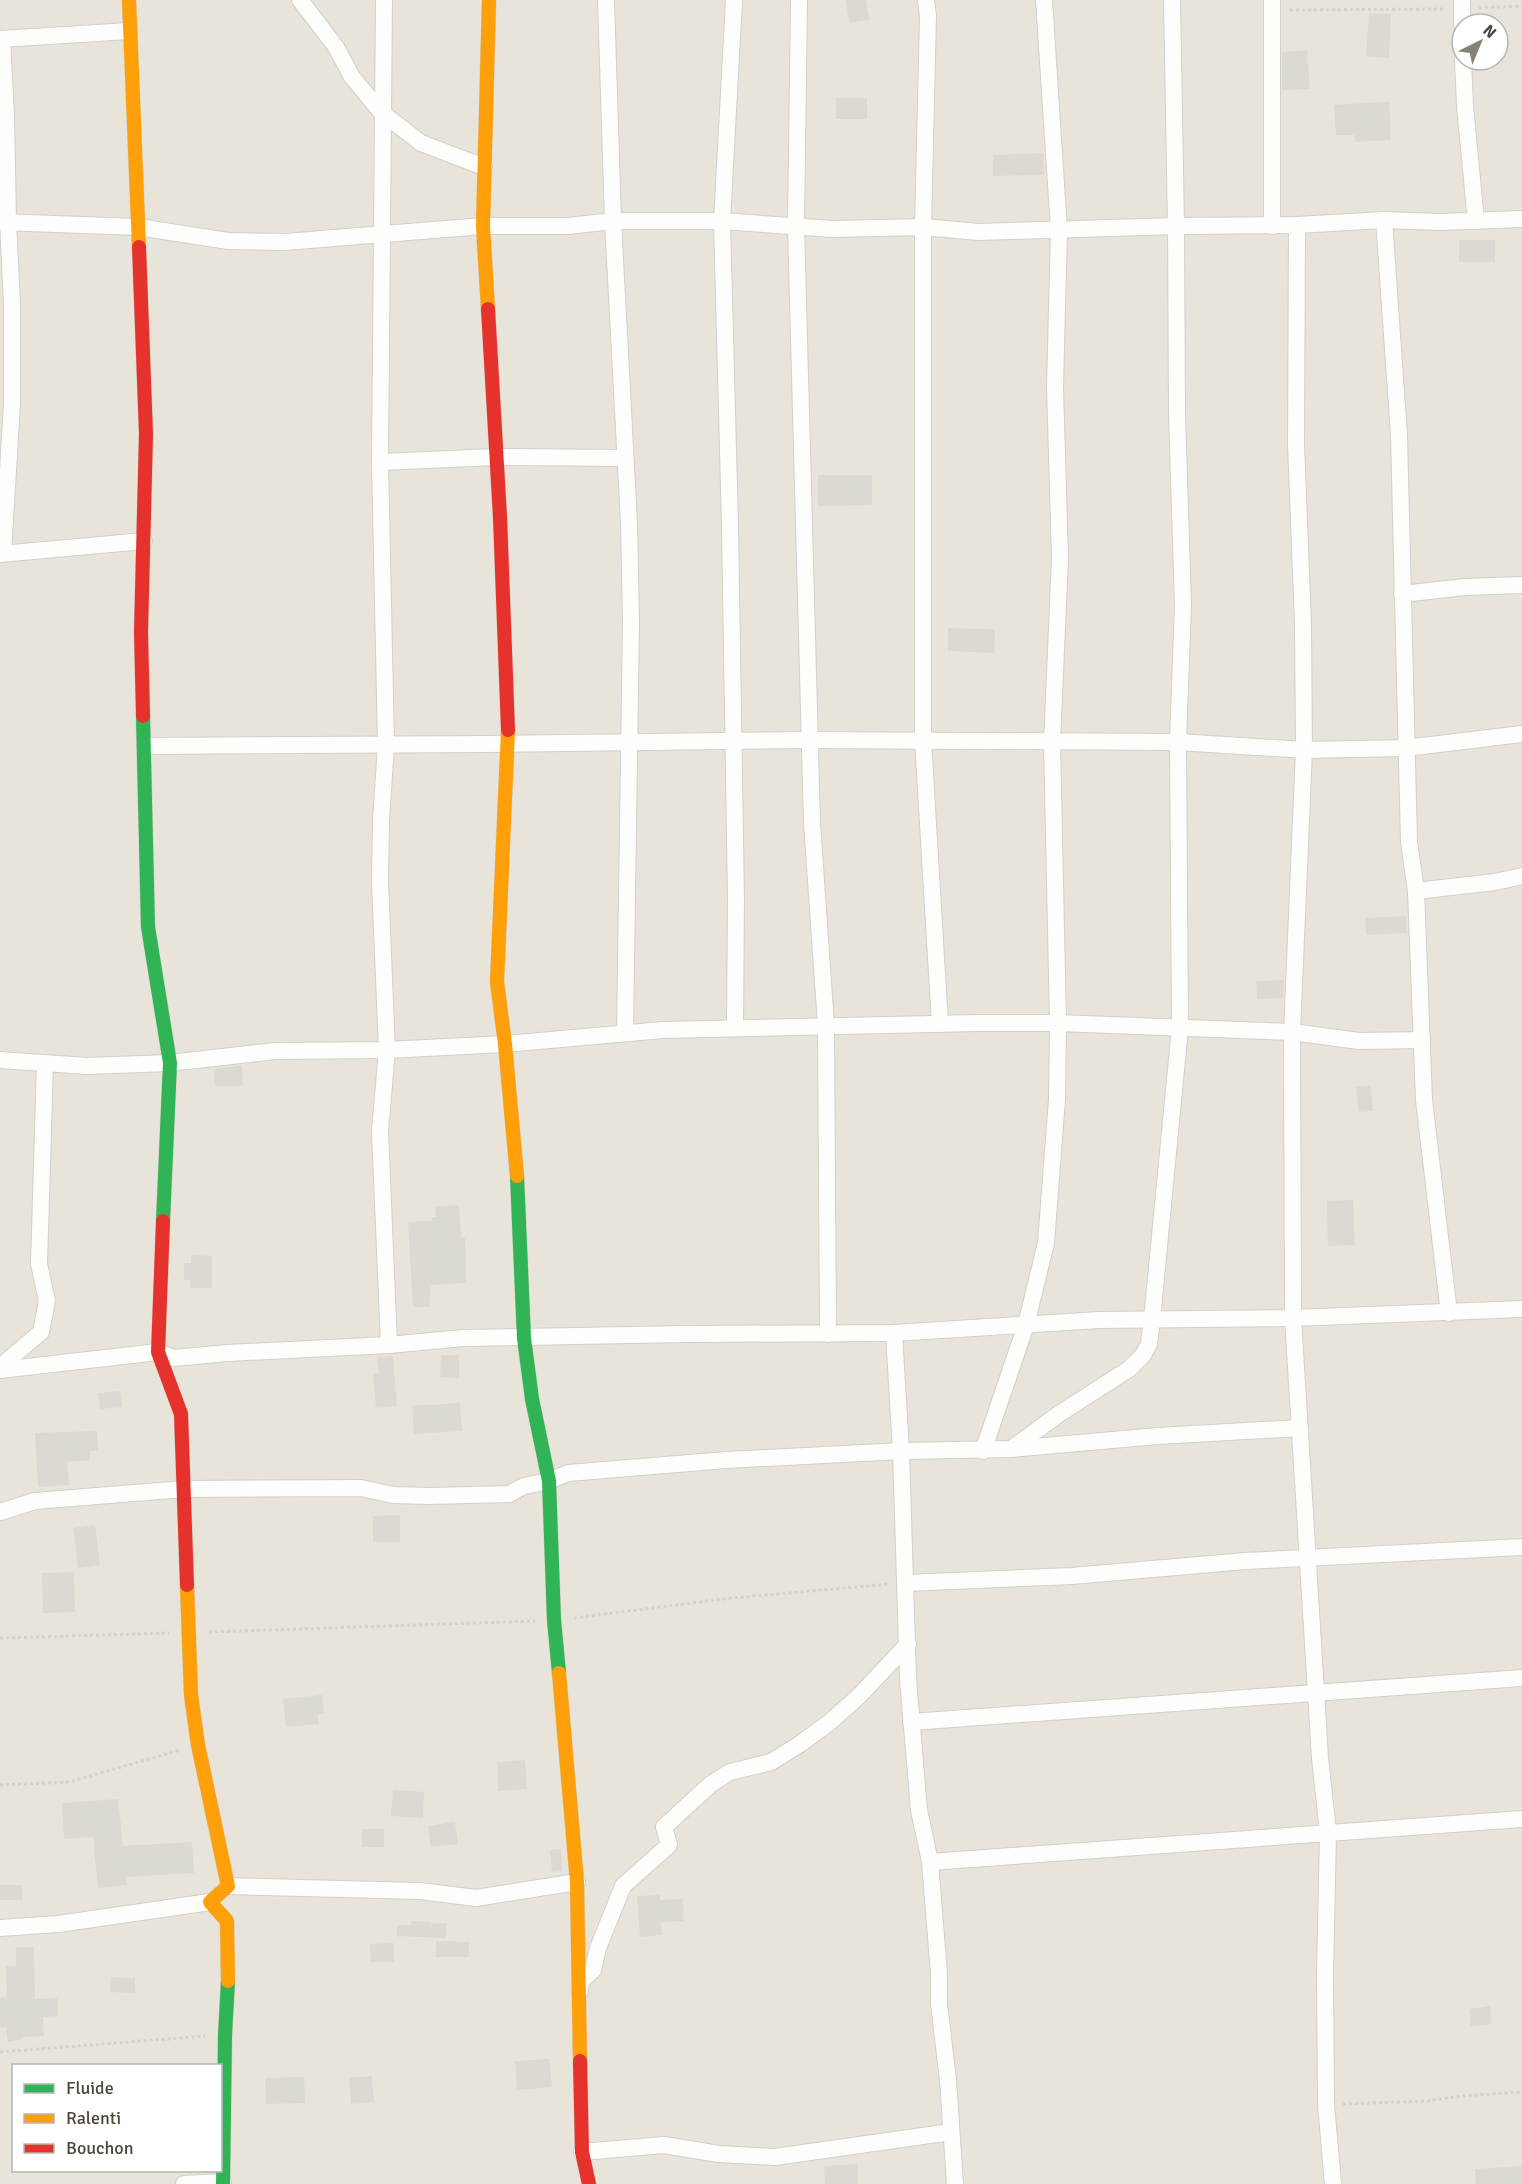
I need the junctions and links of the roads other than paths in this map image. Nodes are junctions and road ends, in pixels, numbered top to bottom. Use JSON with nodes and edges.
{"nodes":[{"id":1,"x":129,"y":0,"type":"edge"},
{"id":2,"x":300,"y":0,"type":"edge"},
{"id":3,"x":384,"y":0,"type":"edge"},
{"id":4,"x":489,"y":0,"type":"edge"},
{"id":5,"x":606,"y":0,"type":"edge"},
{"id":6,"x":734,"y":0,"type":"edge"},
{"id":7,"x":799,"y":0,"type":"edge"},
{"id":8,"x":926,"y":0,"type":"edge"},
{"id":9,"x":1044,"y":0,"type":"edge"},
{"id":10,"x":1172,"y":0,"type":"edge"},
{"id":11,"x":1272,"y":5,"type":"edge"},
{"id":12,"x":129,"y":31,"type":"junction"},
{"id":13,"x":1,"y":39,"type":"edge"},
{"id":14,"x":1464,"y":72,"type":"edge"},
{"id":15,"x":381,"y":112,"type":"junction"},
{"id":16,"x":484,"y":167,"type":"junction"},
{"id":17,"x":1522,"y":219,"type":"edge"},
{"id":18,"x":613,"y":220,"type":"junction"},
{"id":19,"x":1384,"y":220,"type":"junction"},
{"id":20,"x":722,"y":221,"type":"junction"},
{"id":21,"x":1476,"y":221,"type":"junction"},
{"id":22,"x":4,"y":222,"type":"edge"},
{"id":23,"x":1297,"y":225,"type":"junction"},
{"id":24,"x":483,"y":226,"type":"junction"},
{"id":25,"x":796,"y":226,"type":"junction"},
{"id":26,"x":1176,"y":226,"type":"junction"},
{"id":27,"x":1272,"y":226,"type":"junction"},
{"id":28,"x":138,"y":227,"type":"junction"},
{"id":29,"x":923,"y":227,"type":"junction"},
{"id":30,"x":1059,"y":230,"type":"junction"},
{"id":31,"x":381,"y":234,"type":"junction"},
{"id":32,"x":496,"y":457,"type":"junction"},
{"id":33,"x":625,"y":458,"type":"junction"},
{"id":34,"x":380,"y":462,"type":"junction"},
{"id":35,"x":144,"y":541,"type":"junction"},
{"id":36,"x":1,"y":554,"type":"edge"},
{"id":37,"x":1522,"y":585,"type":"edge"},
{"id":38,"x":1402,"y":594,"type":"junction"},
{"id":39,"x":1522,"y":734,"type":"edge"},
{"id":40,"x":809,"y":740,"type":"junction"},
{"id":41,"x":923,"y":740,"type":"junction"},
{"id":42,"x":732,"y":741,"type":"junction"},
{"id":43,"x":629,"y":742,"type":"junction"},
{"id":44,"x":1052,"y":742,"type":"junction"},
{"id":45,"x":1178,"y":742,"type":"junction"},
{"id":46,"x":386,"y":744,"type":"junction"},
{"id":47,"x":508,"y":744,"type":"junction"},
{"id":48,"x":145,"y":746,"type":"junction"},
{"id":49,"x":1406,"y":748,"type":"junction"},
{"id":50,"x":1304,"y":750,"type":"junction"},
{"id":51,"x":1522,"y":876,"type":"edge"},
{"id":52,"x":1416,"y":891,"type":"junction"},
{"id":53,"x":1058,"y":1023,"type":"junction"},
{"id":54,"x":940,"y":1024,"type":"junction"},
{"id":55,"x":826,"y":1025,"type":"junction"},
{"id":56,"x":735,"y":1028,"type":"junction"},
{"id":57,"x":1179,"y":1028,"type":"junction"},
{"id":58,"x":625,"y":1032,"type":"junction"},
{"id":59,"x":1292,"y":1032,"type":"junction"},
{"id":60,"x":1422,"y":1040,"type":"junction"},
{"id":61,"x":506,"y":1044,"type":"junction"},
{"id":62,"x":387,"y":1050,"type":"junction"},
{"id":63,"x":0,"y":1060,"type":"edge"},
{"id":64,"x":170,"y":1063,"type":"junction"},
{"id":65,"x":45,"y":1064,"type":"junction"},
{"id":66,"x":1522,"y":1309,"type":"edge"},
{"id":67,"x":1449,"y":1313,"type":"junction"},
{"id":68,"x":1293,"y":1318,"type":"junction"},
{"id":69,"x":1152,"y":1319,"type":"junction"},
{"id":70,"x":1026,"y":1324,"type":"junction"},
{"id":71,"x":828,"y":1334,"type":"junction"},
{"id":72,"x":894,"y":1334,"type":"junction"},
{"id":73,"x":524,"y":1338,"type":"junction"},
{"id":74,"x":389,"y":1345,"type":"junction"},
{"id":75,"x":158,"y":1352,"type":"junction"},
{"id":76,"x":0,"y":1369,"type":"edge"},
{"id":77,"x":1300,"y":1428,"type":"junction"},
{"id":78,"x":1011,"y":1449,"type":"junction"},
{"id":79,"x":901,"y":1451,"type":"junction"},
{"id":80,"x":983,"y":1451,"type":"junction"},
{"id":81,"x":549,"y":1481,"type":"junction"},
{"id":82,"x":184,"y":1489,"type":"junction"},
{"id":83,"x":0,"y":1512,"type":"edge"},
{"id":84,"x":1522,"y":1547,"type":"edge"},
{"id":85,"x":1309,"y":1558,"type":"junction"},
{"id":86,"x":905,"y":1583,"type":"junction"},
{"id":87,"x":908,"y":1644,"type":"junction"},
{"id":88,"x":1522,"y":1678,"type":"edge"},
{"id":89,"x":1317,"y":1692,"type":"junction"},
{"id":90,"x":911,"y":1722,"type":"junction"},
{"id":91,"x":1522,"y":1819,"type":"edge"},
{"id":92,"x":1328,"y":1832,"type":"junction"},
{"id":93,"x":930,"y":1862,"type":"junction"},
{"id":94,"x":577,"y":1882,"type":"junction"},
{"id":95,"x":228,"y":1886,"type":"junction"},
{"id":96,"x":210,"y":1902,"type":"junction"},
{"id":97,"x":0,"y":1928,"type":"edge"},
{"id":98,"x":578,"y":2004,"type":"junction"},
{"id":99,"x":951,"y":2132,"type":"junction"},
{"id":100,"x":582,"y":2152,"type":"junction"},
{"id":101,"x":223,"y":2183,"type":"edge"},
{"id":102,"x":184,"y":2184,"type":"edge"},
{"id":103,"x":589,"y":2184,"type":"edge"},
{"id":104,"x":955,"y":2184,"type":"edge"},
{"id":105,"x":1333,"y":2184,"type":"edge"}],
"edges":[{"from":1,"to":12,"type":"street"},
{"from":2,"to":15,"type":"street"},
{"from":3,"to":15,"type":"street"},
{"from":4,"to":16,"type":"street"},
{"from":5,"to":18,"type":"street"},
{"from":6,"to":20,"type":"street"},
{"from":7,"to":25,"type":"street"},
{"from":8,"to":29,"type":"street"},
{"from":9,"to":30,"type":"street"},
{"from":10,"to":26,"type":"street"},
{"from":11,"to":27,"type":"street"},
{"from":12,"to":13,"type":"street"},
{"from":12,"to":28,"type":"street"},
{"from":13,"to":22,"type":"street"},
{"from":14,"to":21,"type":"street"},
{"from":15,"to":16,"type":"street"},
{"from":15,"to":31,"type":"street"},
{"from":16,"to":24,"type":"street"},
{"from":17,"to":21,"type":"street"},
{"from":18,"to":20,"type":"street"},
{"from":18,"to":24,"type":"street"},
{"from":18,"to":33,"type":"street"},
{"from":19,"to":21,"type":"street"},
{"from":19,"to":23,"type":"street"},
{"from":19,"to":38,"type":"street"},
{"from":20,"to":25,"type":"street"},
{"from":20,"to":42,"type":"street"},
{"from":22,"to":28,"type":"street"},
{"from":22,"to":36,"type":"street"},
{"from":23,"to":27,"type":"street"},
{"from":23,"to":50,"type":"street"},
{"from":24,"to":31,"type":"street"},
{"from":24,"to":32,"type":"street"},
{"from":25,"to":29,"type":"street"},
{"from":25,"to":40,"type":"street"},
{"from":26,"to":27,"type":"street"},
{"from":26,"to":30,"type":"street"},
{"from":26,"to":45,"type":"street"},
{"from":28,"to":31,"type":"street"},
{"from":28,"to":35,"type":"street"},
{"from":29,"to":30,"type":"street"},
{"from":29,"to":41,"type":"street"},
{"from":30,"to":44,"type":"street"},
{"from":31,"to":34,"type":"street"},
{"from":32,"to":33,"type":"street"},
{"from":32,"to":34,"type":"street"},
{"from":32,"to":47,"type":"street"},
{"from":33,"to":43,"type":"street"},
{"from":34,"to":46,"type":"street"},
{"from":35,"to":36,"type":"street"},
{"from":35,"to":48,"type":"street"},
{"from":37,"to":38,"type":"street"},
{"from":38,"to":49,"type":"street"},
{"from":39,"to":49,"type":"street"},
{"from":40,"to":41,"type":"street"},
{"from":40,"to":42,"type":"street"},
{"from":40,"to":55,"type":"street"},
{"from":41,"to":44,"type":"street"},
{"from":41,"to":54,"type":"street"},
{"from":42,"to":43,"type":"street"},
{"from":42,"to":56,"type":"street"},
{"from":43,"to":47,"type":"street"},
{"from":43,"to":58,"type":"street"},
{"from":44,"to":45,"type":"street"},
{"from":44,"to":53,"type":"street"},
{"from":45,"to":50,"type":"street"},
{"from":45,"to":57,"type":"street"},
{"from":46,"to":47,"type":"street"},
{"from":46,"to":48,"type":"street"},
{"from":46,"to":62,"type":"street"},
{"from":47,"to":61,"type":"street"},
{"from":48,"to":64,"type":"street"},
{"from":49,"to":50,"type":"street"},
{"from":49,"to":52,"type":"street"},
{"from":50,"to":59,"type":"street"},
{"from":51,"to":52,"type":"street"},
{"from":52,"to":60,"type":"street"},
{"from":53,"to":54,"type":"street"},
{"from":53,"to":57,"type":"street"},
{"from":53,"to":70,"type":"street"},
{"from":54,"to":55,"type":"street"},
{"from":55,"to":56,"type":"street"},
{"from":55,"to":71,"type":"street"},
{"from":56,"to":58,"type":"street"},
{"from":57,"to":59,"type":"street"},
{"from":57,"to":69,"type":"street"},
{"from":58,"to":61,"type":"street"},
{"from":59,"to":60,"type":"street"},
{"from":59,"to":68,"type":"street"},
{"from":60,"to":67,"type":"street"},
{"from":61,"to":62,"type":"street"},
{"from":61,"to":73,"type":"street"},
{"from":62,"to":64,"type":"street"},
{"from":62,"to":74,"type":"street"},
{"from":63,"to":65,"type":"street"},
{"from":64,"to":65,"type":"street"},
{"from":64,"to":75,"type":"street"},
{"from":65,"to":76,"type":"street"},
{"from":66,"to":67,"type":"street"},
{"from":67,"to":68,"type":"street"},
{"from":68,"to":69,"type":"street"},
{"from":68,"to":77,"type":"street"},
{"from":69,"to":70,"type":"street"},
{"from":69,"to":78,"type":"street"},
{"from":70,"to":72,"type":"street"},
{"from":70,"to":80,"type":"street"},
{"from":71,"to":72,"type":"street"},
{"from":71,"to":73,"type":"street"},
{"from":72,"to":79,"type":"street"},
{"from":73,"to":74,"type":"street"},
{"from":73,"to":81,"type":"street"},
{"from":74,"to":75,"type":"street"},
{"from":75,"to":76,"type":"street"},
{"from":75,"to":82,"type":"street"},
{"from":77,"to":78,"type":"street"},
{"from":77,"to":85,"type":"street"},
{"from":78,"to":80,"type":"street"},
{"from":79,"to":80,"type":"street"},
{"from":79,"to":81,"type":"street"},
{"from":79,"to":86,"type":"street"},
{"from":81,"to":82,"type":"street"},
{"from":81,"to":94,"type":"street"},
{"from":82,"to":83,"type":"street"},
{"from":82,"to":95,"type":"street"},
{"from":84,"to":85,"type":"street"},
{"from":85,"to":86,"type":"street"},
{"from":85,"to":89,"type":"street"},
{"from":86,"to":87,"type":"street"},
{"from":87,"to":90,"type":"street"},
{"from":87,"to":98,"type":"street"},
{"from":88,"to":89,"type":"street"},
{"from":89,"to":90,"type":"street"},
{"from":89,"to":92,"type":"street"},
{"from":90,"to":93,"type":"street"},
{"from":91,"to":92,"type":"street"},
{"from":92,"to":93,"type":"street"},
{"from":92,"to":105,"type":"street"},
{"from":93,"to":99,"type":"street"},
{"from":94,"to":95,"type":"street"},
{"from":94,"to":98,"type":"street"},
{"from":95,"to":96,"type":"street"},
{"from":96,"to":97,"type":"street"},
{"from":96,"to":101,"type":"street"},
{"from":98,"to":100,"type":"street"},
{"from":99,"to":100,"type":"street"},
{"from":99,"to":104,"type":"street"},
{"from":100,"to":103,"type":"street"},
{"from":101,"to":102,"type":"street"}]}
